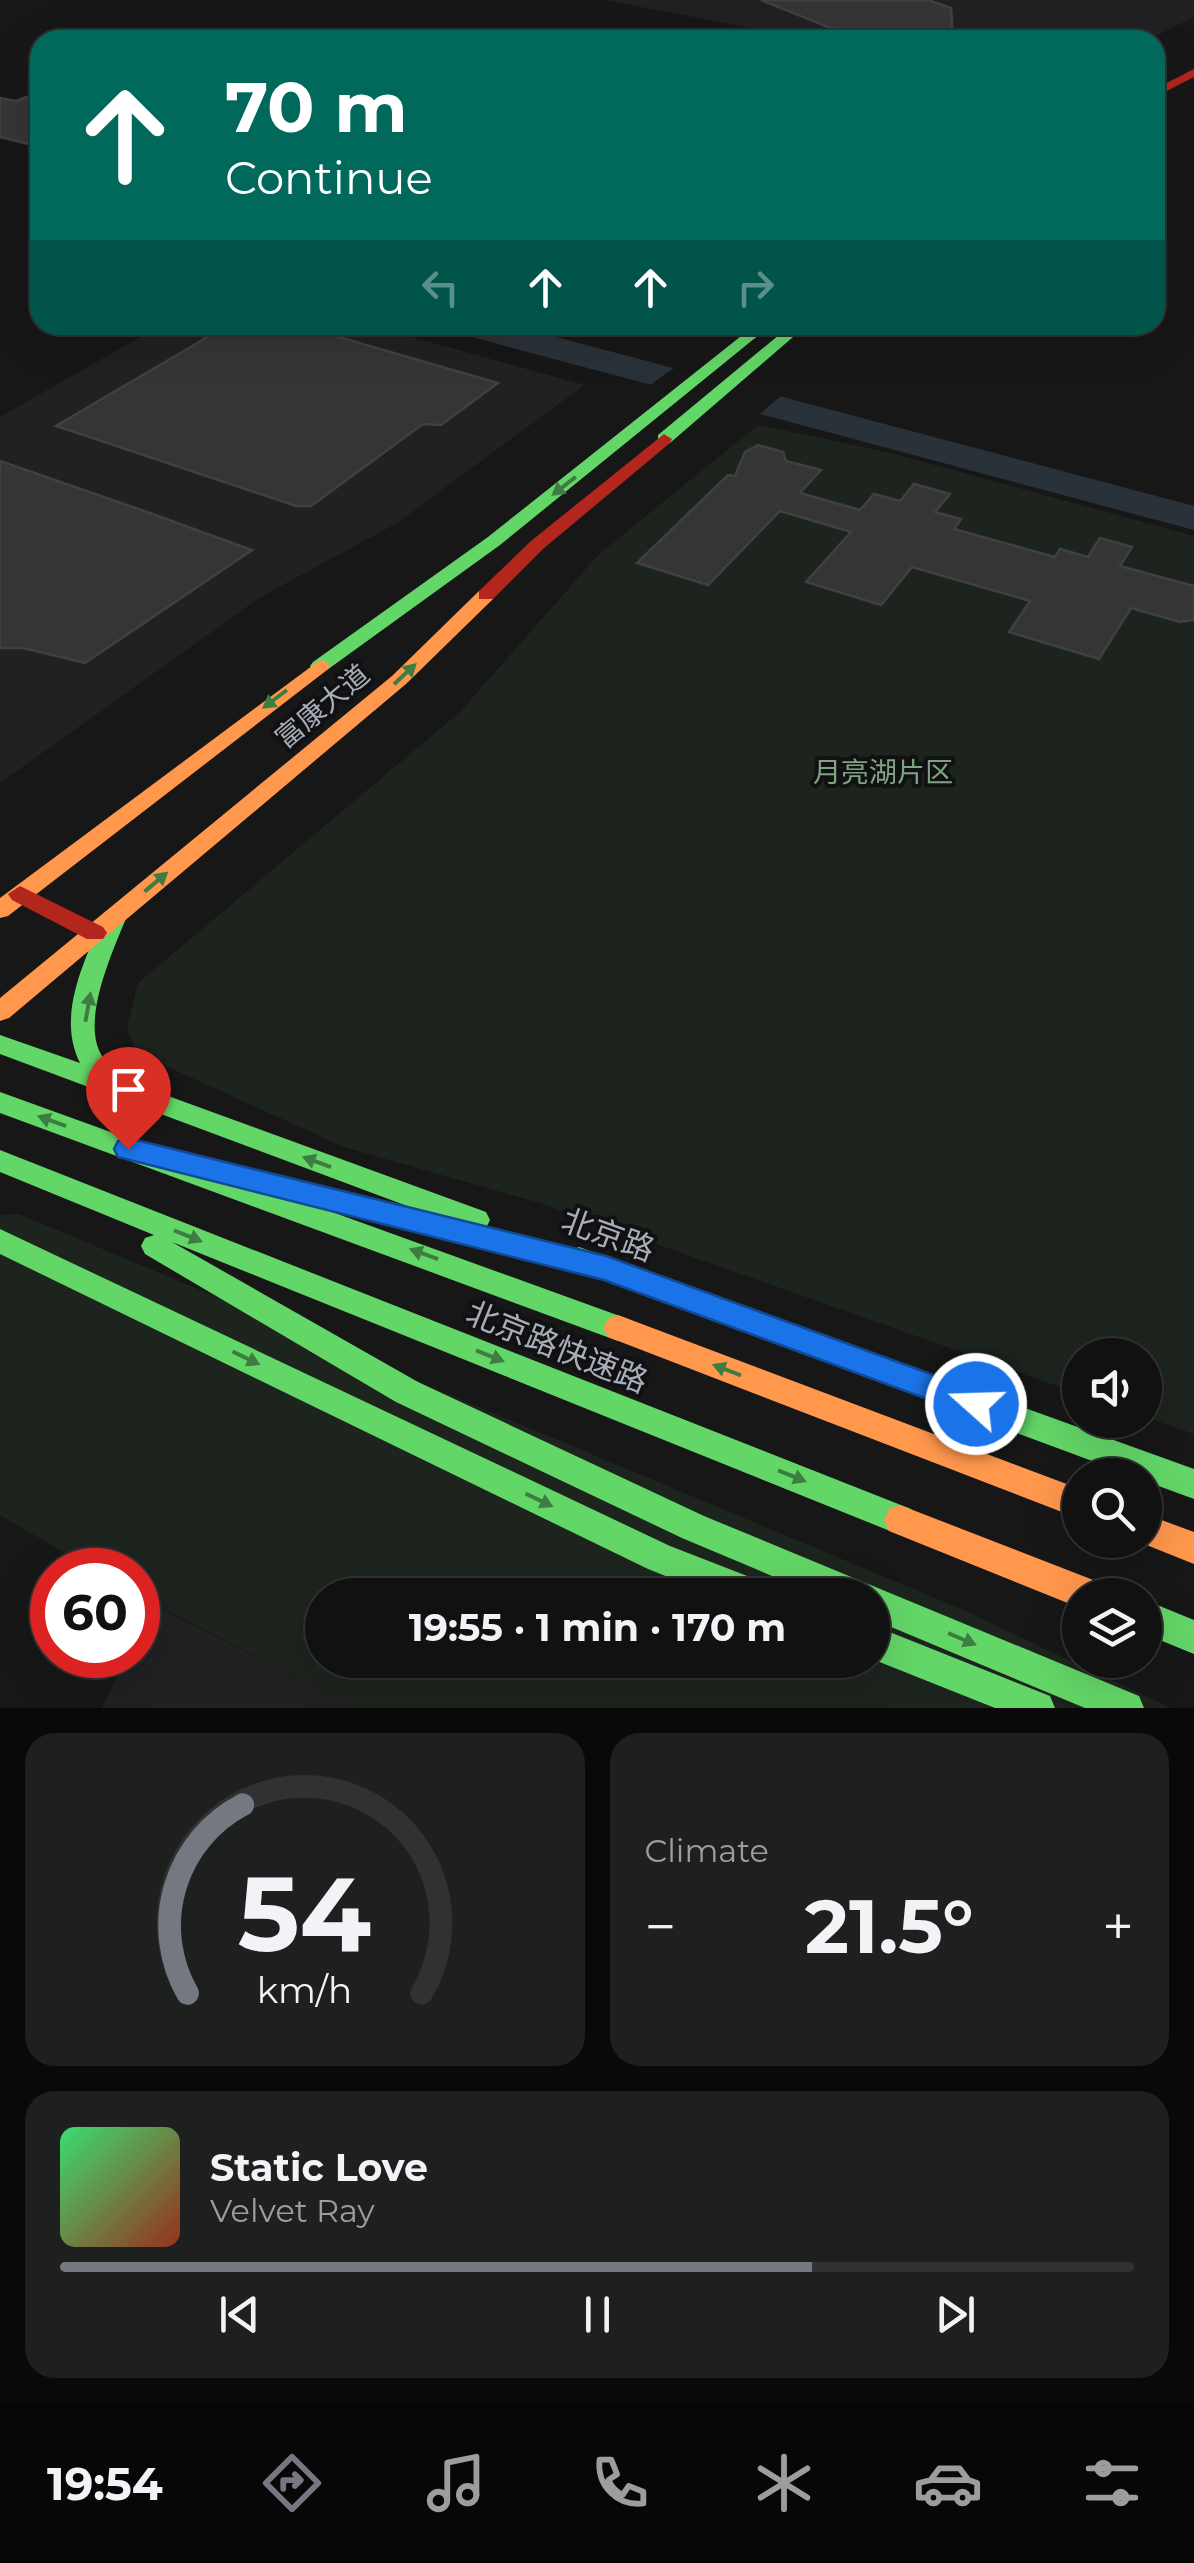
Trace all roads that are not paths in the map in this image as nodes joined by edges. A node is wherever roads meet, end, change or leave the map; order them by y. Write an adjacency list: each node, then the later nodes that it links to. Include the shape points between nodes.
1 (1194, 54): 2 (main road)
2 (1165, 70)
3 (1194, 72): 4 (main road)
4 (1165, 88)
5 (752, 335): 7 (main road, 富康大道, one-way to 7, via 494,541 350,642)
6 (788, 335): 9 (main road, 富康大道, one-way to 6, via 399,680 536,544)
7 (20, 894): 8 (main road, 富康大道); 10 (main road)
8 (0, 910)
9 (115, 916): 10 (main road, 富康大道); 13 (main road, one-way to 9, via 90,1060 84,1034 93,980)
10 (95, 933): 11 (main road, 富康大道)
11 (0, 1012)
12 (0, 1044): 13 (main road, 北京路)
13 (119, 1088): 19 (main road, 北京路, one-way to 13)
14 (0, 1102): 15 (main road, 北京路快速路, one-way to 14)
15 (128, 1149): 19 (main road); 21 (main road, 北京路快速路, one-way to 15)
16 (0, 1161): 17 (main road, 北京路快速路)
17 (27, 1172): 25 (main road, via 407,1392); 26 (main road, 北京路快速路, one-way to 26)
18 (0, 1244): 24 (main road, one-way to 24)
19 (606, 1268): 20 (main road, 北京路)
20 (1194, 1484)
21 (1062, 1497)
22 (1162, 1536): 23 (main road)
23 (1194, 1548)
24 (710, 1578)
25 (815, 1578)
26 (1062, 1584)
27 (890, 1609): 32 (main road, one-way to 32)
28 (1162, 1624): 29 (main road)
29 (1194, 1637)
30 (890, 1649): 31 (main road)
31 (1038, 1708)
32 (1127, 1708)

